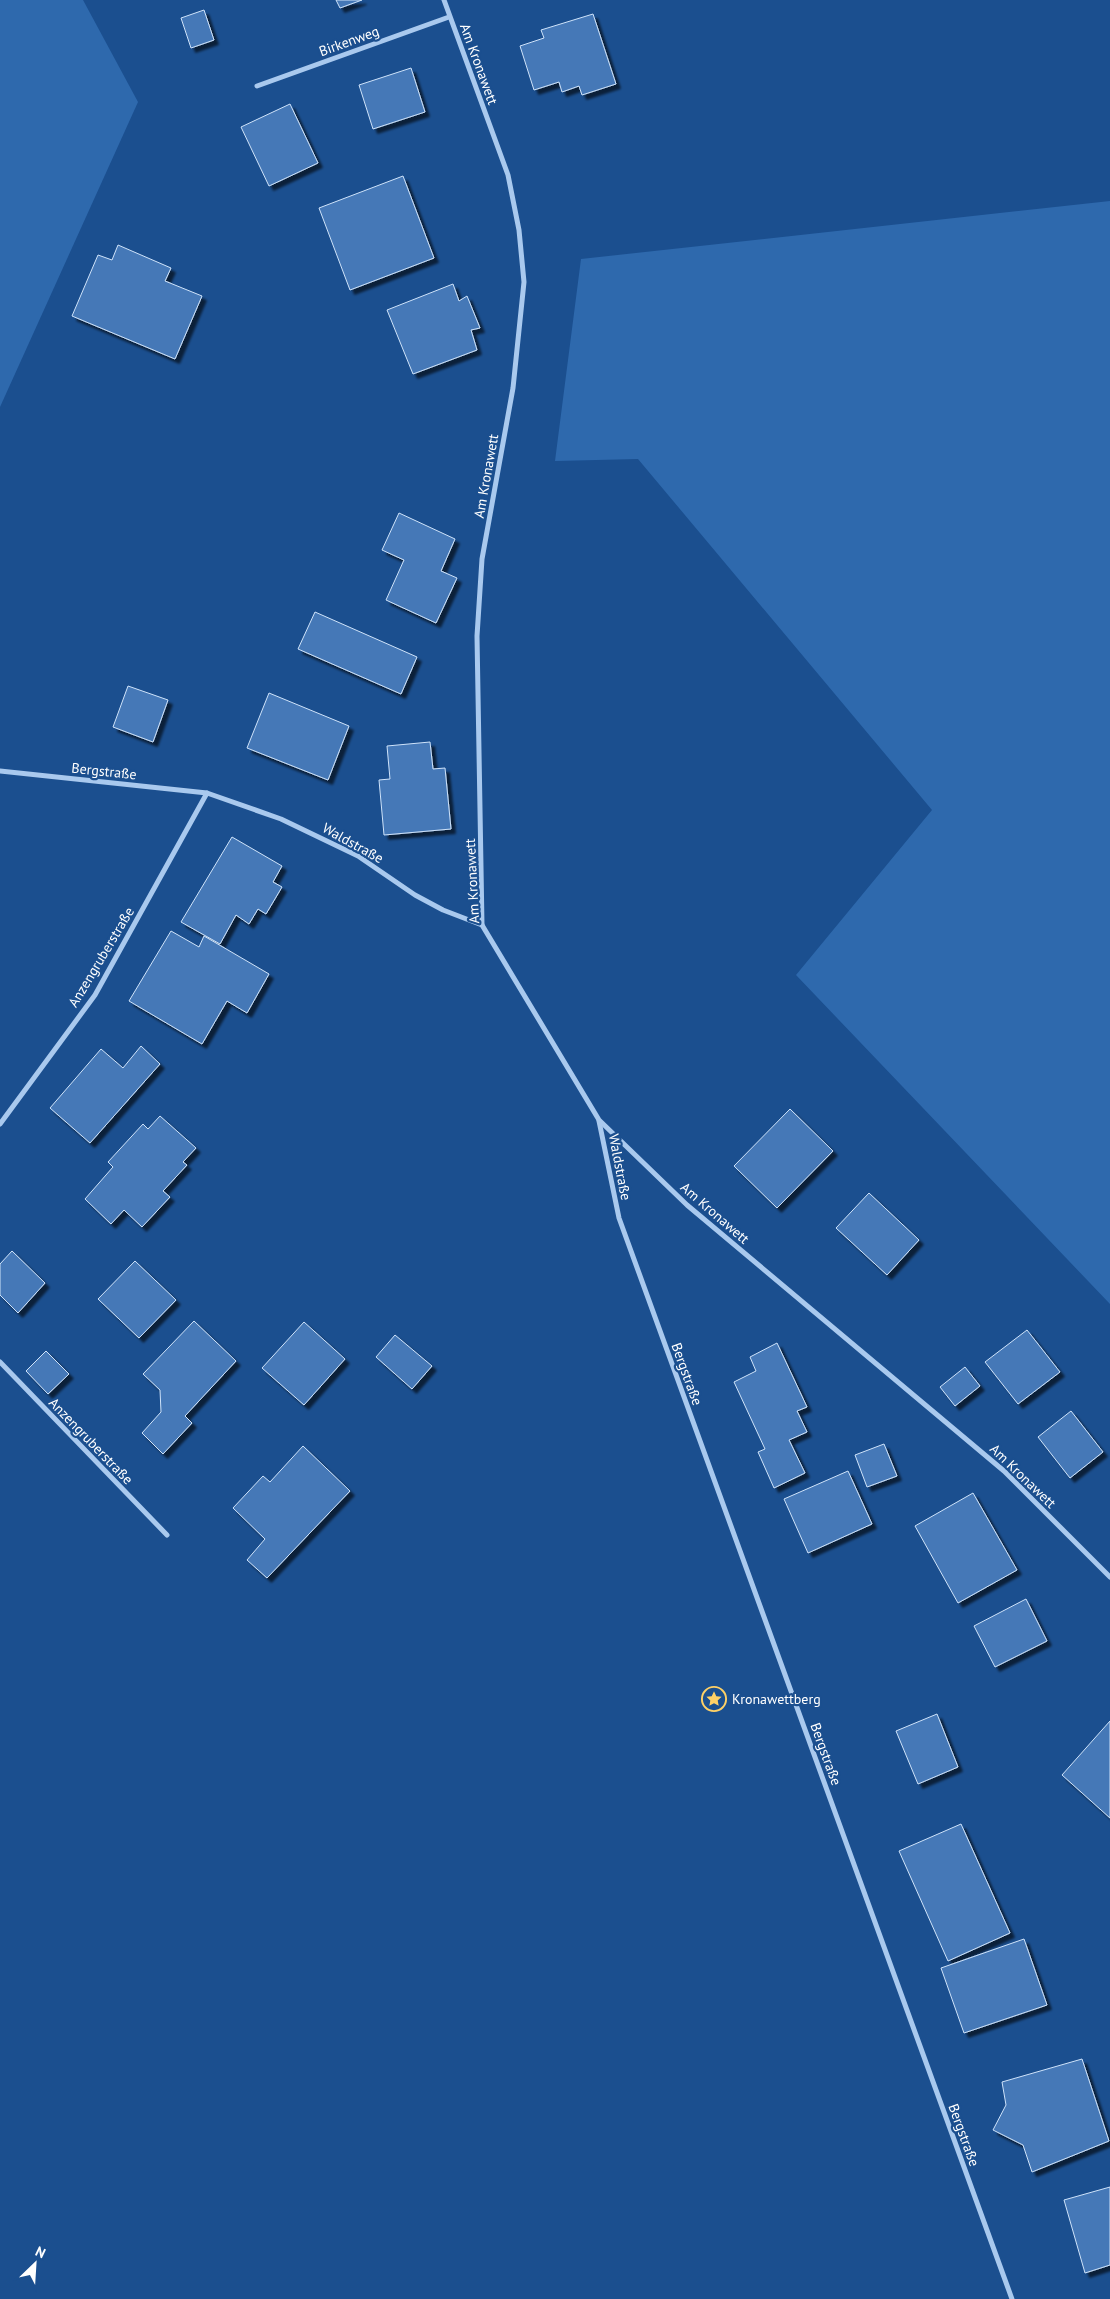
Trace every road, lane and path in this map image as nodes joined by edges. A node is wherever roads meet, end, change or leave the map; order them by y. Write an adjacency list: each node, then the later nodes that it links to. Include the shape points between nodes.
1 (444, 0): 2 (street, Am Kronawett)
2 (449, 17): 3 (street, Birkenweg); 6 (street, Am Kronawett, via 508,175 524,282 513,388 482,559 476,636)
3 (257, 86)
4 (0, 771): 5 (street, Bergstraße)
5 (207, 793): 6 (street, Waldstraße, via 282,819 358,856 443,910); 8 (street, Anzengruberstraße, via 95,994)
6 (482, 924): 7 (street, Am Kronawett)
7 (599, 1120): 9 (street, Waldstraße); 12 (street, Am Kronawett, via 687,1205 1004,1471)
8 (0, 1124)
9 (619, 1218): 13 (street, Bergstraße)
10 (0, 1362): 11 (street, Anzengruberstraße)
11 (167, 1535)
12 (1110, 1578)
13 (1012, 2299)

